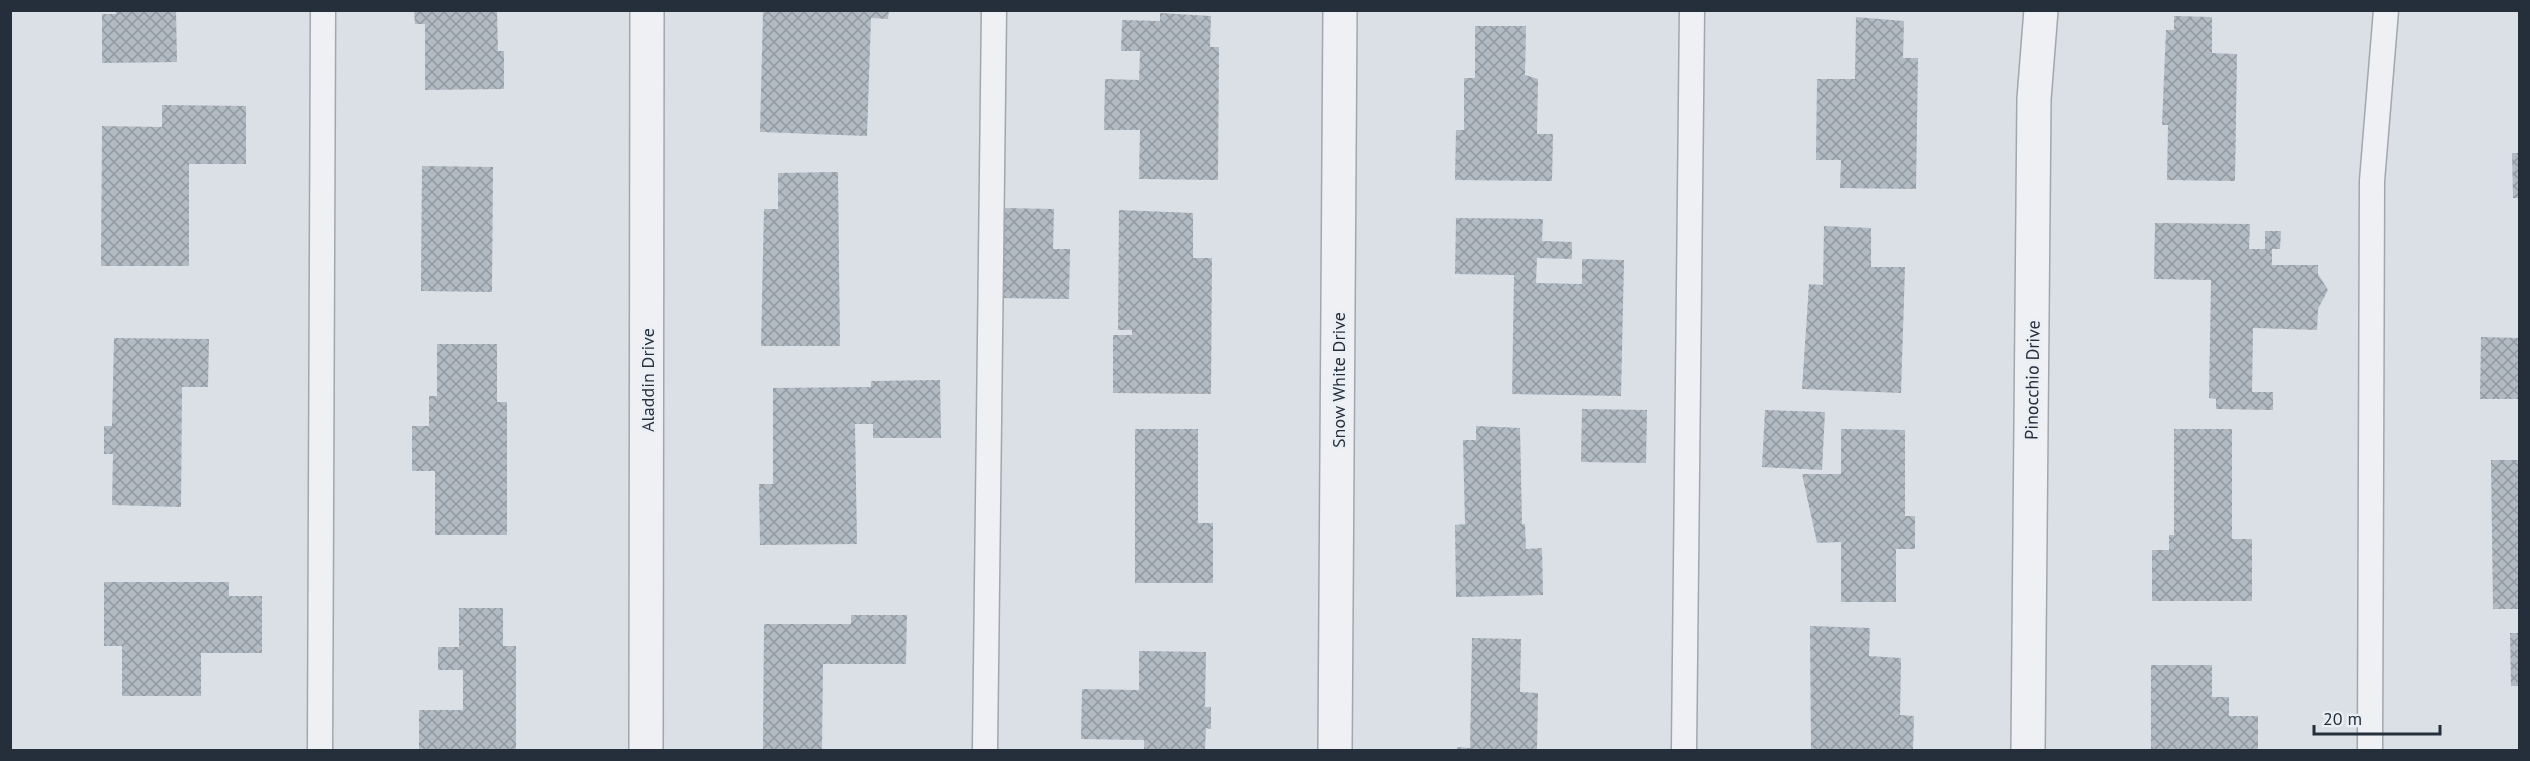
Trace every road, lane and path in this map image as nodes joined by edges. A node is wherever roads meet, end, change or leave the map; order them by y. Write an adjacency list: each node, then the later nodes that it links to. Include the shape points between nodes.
1 (323, 10): 8 (lane)
2 (647, 10): 9 (street, Aladdin Drive)
3 (994, 10): 10 (lane)
4 (1340, 10): 11 (street, Snow White Drive)
5 (1692, 10): 12 (lane)
6 (2041, 10): 13 (street, Pinocchio Drive, via 2034,99)
7 (2386, 10): 14 (lane, via 2372,181)
8 (320, 750)
9 (646, 750)
10 (985, 750)
11 (1335, 750)
12 (1684, 750)
13 (2028, 750)
14 (2370, 750)

